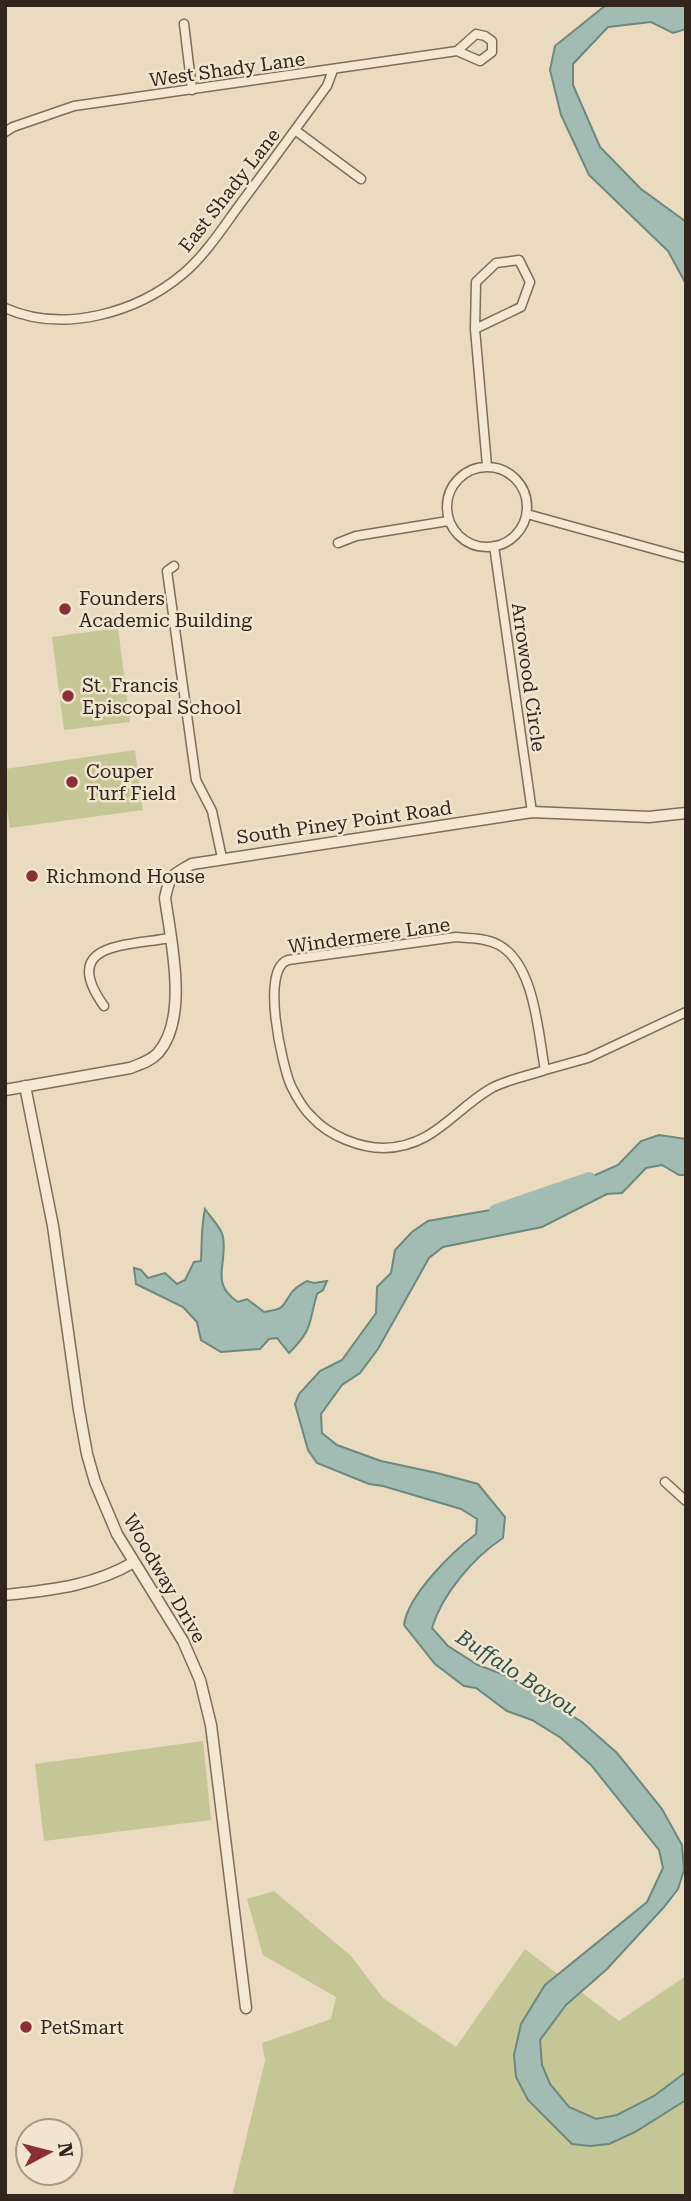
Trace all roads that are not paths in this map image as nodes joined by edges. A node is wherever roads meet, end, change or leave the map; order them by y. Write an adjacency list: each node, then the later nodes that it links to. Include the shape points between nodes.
1 (184, 24): 4 (street)
2 (457, 51): 3 (street, West Shady Lane)
3 (333, 70): 4 (street, West Shady Lane); 5 (street, East Shady Lane)
4 (192, 90): 6 (street, West Shady Lane, via 74,106)
5 (295, 130): 7 (street); 8 (street, East Shady Lane, via 186,272 160,291 115,313 65,320 21,315)
6 (5, 132)
7 (360, 179)
8 (5, 308)
9 (475, 329): 9 (street, via 521,307 530,282 519,260 496,263 477,282); 10 (street)
10 (487, 466): 11 (street, via 502,469 517,480); 12 (street, via 461,476 450,491)
11 (527, 514): 14 (street, via 518,532); 15 (street)
12 (449, 521): 13 (street); 14 (street, via 464,540)
13 (338, 543)
14 (494, 547): 17 (street, Arrowood Circle)
15 (686, 558)
16 (174, 566): 19 (street, via 167,571 196,780 212,811)
17 (532, 812): 18 (street, South Piney Point Road, via 649,817); 19 (street, South Piney Point Road)
18 (686, 813)
19 (222, 858): 20 (street, South Piney Point Road, via 192,864 169,880 165,898)
20 (170, 938): 21 (street, via 104,950 91,960 87,974); 24 (street, South Piney Point Road, via 176,1010 157,1055 130,1068)
21 (104, 1006)
22 (686, 1012): 23 (street, Windermere Lane, via 588,1058)
23 (545, 1070): 23 (street, Windermere Lane, via 491,1088 434,1134 410,1143 384,1148 351,1142 312,1118 291,1087 274,1004 277,970 288,960 456,937 499,945 520,966 527,981)
24 (25, 1086): 25 (street); 28 (street, Woodway Drive, via 53,1226 87,1454 105,1507)
25 (5, 1090)
26 (665, 1482): 27 (street)
27 (686, 1501)
28 (134, 1562): 29 (street, via 81,1584); 30 (street, Woodway Drive, via 183,1641 206,1702)
29 (5, 1595)
30 (246, 2008)

